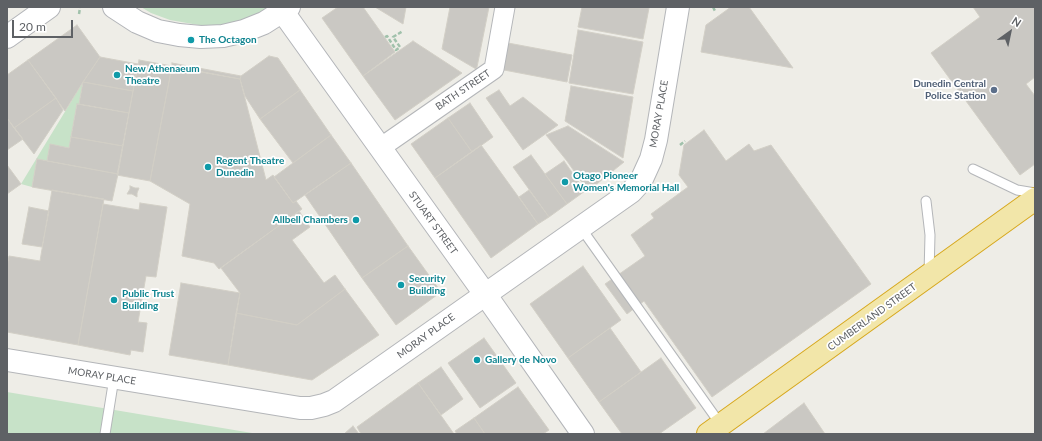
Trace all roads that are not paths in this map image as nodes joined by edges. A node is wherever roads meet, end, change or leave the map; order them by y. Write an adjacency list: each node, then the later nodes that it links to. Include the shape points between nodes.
1 (49, 7): 6 (street)
2 (114, 7): 5 (street, via 153,29 195,37 244,31 264,23)
3 (504, 7): 7 (street, BATH STREET, via 494,69)
4 (678, 7): 12 (street, MORAY PLACE, via 651,159 641,181 631,192)
5 (286, 9): 7 (street, STUART STREET)
6 (7, 37)
7 (380, 148): 14 (street, STUART STREET)
8 (973, 169): 9 (lane, via 1017,190)
9 (1035, 192)
10 (1035, 200): 13 (highway, CUMBERLAND STREET)
11 (926, 201): 13 (lane, via 930,235)
12 (581, 228): 14 (street, MORAY PLACE); 17 (lane)
13 (929, 275): 17 (highway, CUMBERLAND STREET)
14 (485, 294): 16 (street, MORAY PLACE, via 345,394 317,407 300,408); 19 (street, STUART STREET)
15 (7, 360): 16 (street, MORAY PLACE)
16 (114, 378): 18 (lane)
17 (715, 429)
18 (105, 434)
19 (582, 434)

